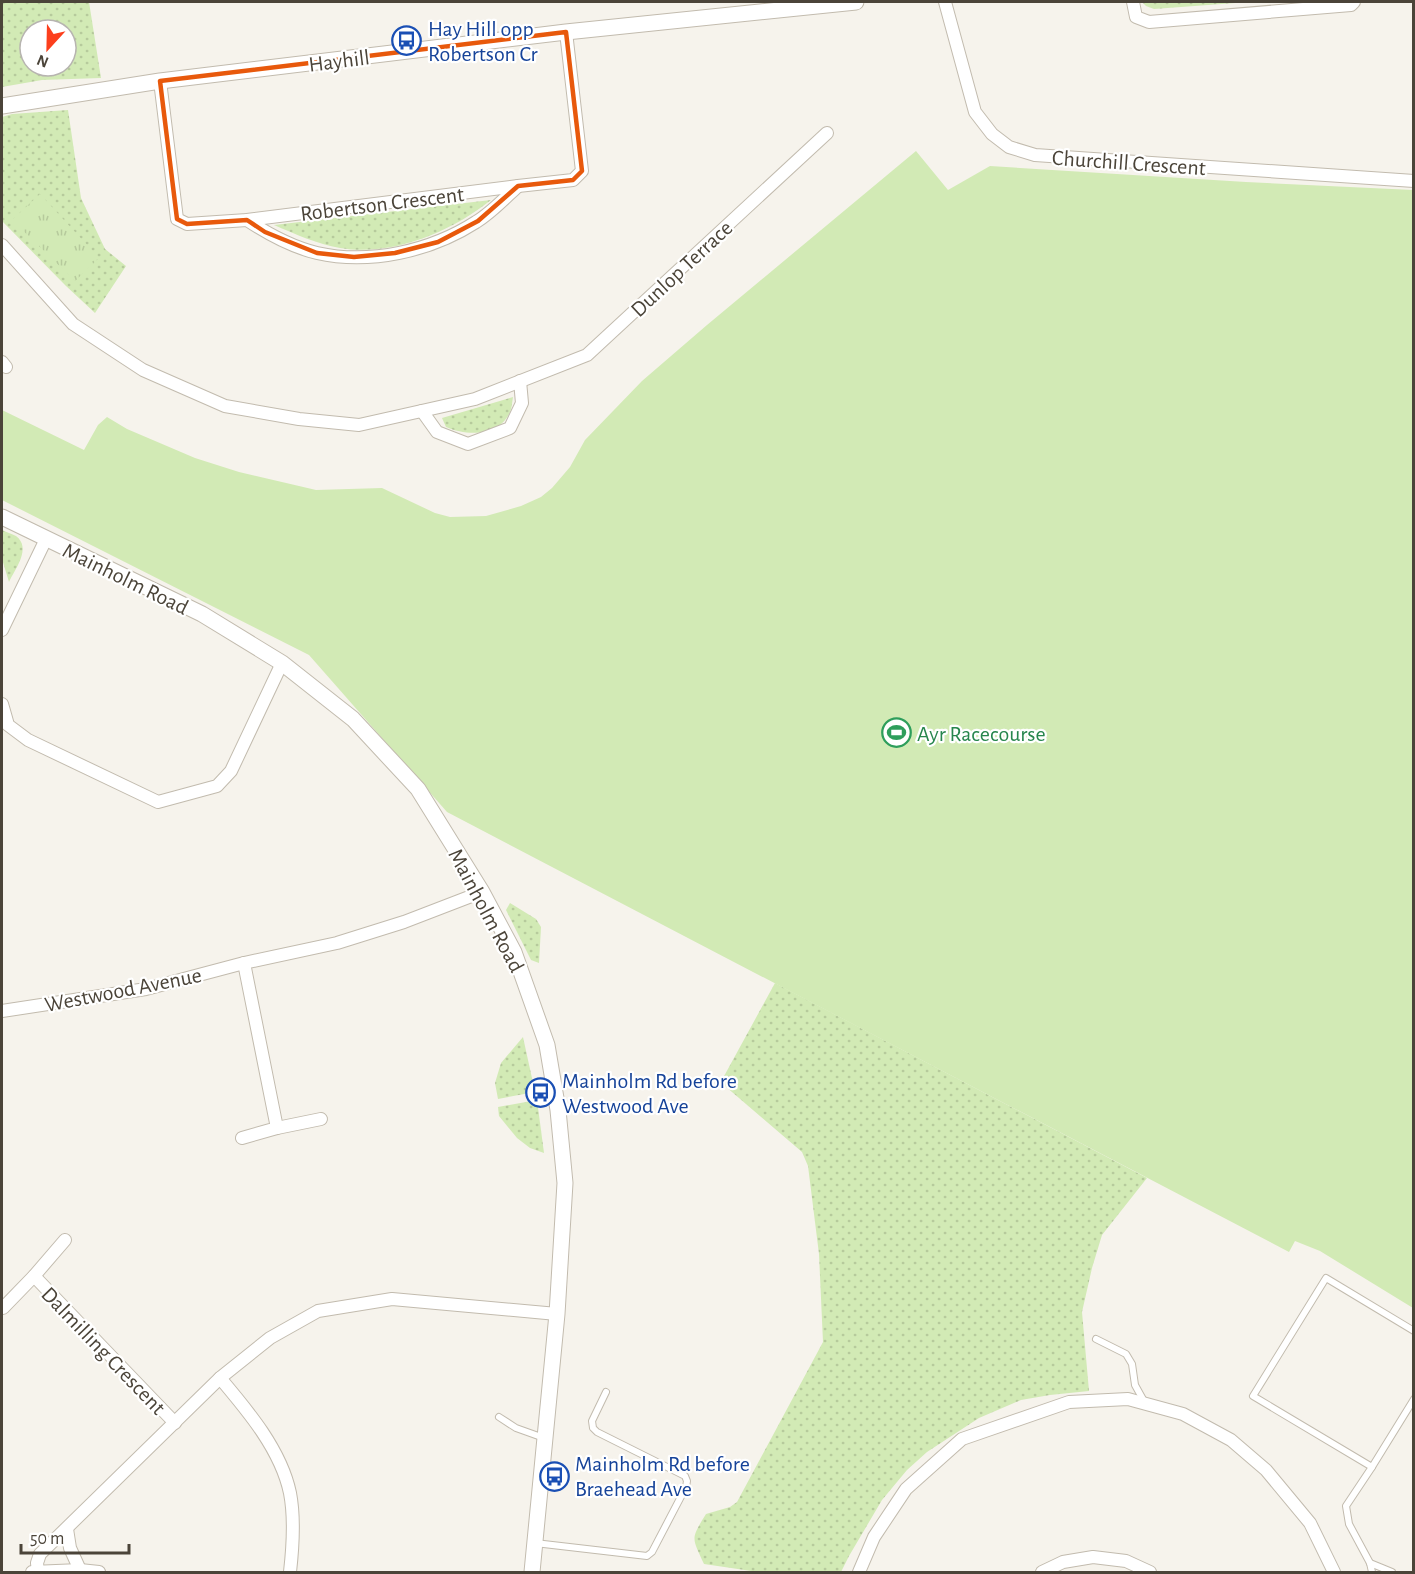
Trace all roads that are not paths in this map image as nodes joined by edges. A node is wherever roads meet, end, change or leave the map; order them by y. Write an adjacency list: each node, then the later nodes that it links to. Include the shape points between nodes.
1 (856, 2): 5 (street, Hayhill)
2 (945, 2): 9 (street, Churchill Crescent, via 975,112 992,134 1009,147 1035,155)
3 (1133, 2): 4 (street, via 1136,17 1149,21)
4 (1354, 2)
5 (566, 32): 6 (street, Hayhill); 10 (street, Robertson Crescent, via 582,171 573,180)
6 (160, 81): 7 (street, Hayhill); 11 (street, Robertson Crescent, via 177,219 187,224)
7 (2, 106)
8 (827, 133): 13 (street, Dunlop Terrace, via 587,355)
9 (1413, 182)
10 (518, 186): 11 (street, Robertson Crescent); 11 (street, Robertson Crescent, via 478,221 438,242 395,253 354,257 317,253 265,232)
11 (247, 220)
12 (2, 245): 14 (street, Dunlop Terrace, via 73,324 143,370 225,406 359,425)
13 (520, 381): 14 (street, Dunlop Terrace, via 475,399); 14 (street, via 522,403 510,428 468,444 437,432)
14 (422, 411)
15 (2, 517): 16 (street, Mainholm Road)
16 (46, 539): 17 (street); 18 (street, Mainholm Road, via 202,614)
17 (2, 630)
18 (282, 663): 19 (street, via 231,771 217,786 158,802 28,740 8,725); 20 (street, Mainholm Road, via 353,719 418,789)
19 (2, 704)
20 (482, 892): 21 (street, Westwood Avenue, via 337,943); 29 (street, Mainholm Road, via 514,952 547,1045 565,1183)
21 (244, 963): 22 (street, Westwood Avenue, via 146,989); 24 (street)
22 (2, 1011)
23 (321, 1119): 24 (street)
24 (277, 1128): 25 (street)
25 (242, 1138)
26 (65, 1240): 27 (street, Dalmilling Crescent)
27 (34, 1276): 28 (street, Dalmilling Crescent); 37 (street, Dalmilling Crescent)
28 (3, 1308)
29 (557, 1314): 32 (street, Dalmilling Crescent, via 392,1299 318,1311 270,1338); 38 (street, Mainholm Road)
30 (1413, 1330): 39 (lane, via 1326,1278 1253,1396)
31 (1096, 1339): 35 (lane, via 1126,1354)
32 (220, 1378): 37 (street, Dalmilling Crescent); 46 (street, via 277,1456 290,1493 294,1536)
33 (606, 1392): 41 (lane, via 592,1421 593,1428 685,1476 686,1487 647,1556)
34 (1413, 1399): 39 (lane)
35 (1145, 1403): 48 (street, via 1128,1398 1069,1402 962,1439 906,1489 874,1537); 51 (street, via 1183,1414 1231,1440 1266,1470 1310,1523)
36 (499, 1417): 38 (lane)
37 (175, 1423): 40 (street, Dalmilling Crescent)
38 (545, 1438): 41 (street, Mainholm Road)
39 (1372, 1467): 42 (lane, via 1347,1506 1349,1524)
40 (67, 1529): 43 (street); 44 (street, Dalmilling Crescent, via 40,1554)
41 (535, 1543): 47 (street, Mainholm Road)
42 (1370, 1563): 52 (lane); 53 (lane)
43 (80, 1570): 44 (street); 45 (street)
44 (35, 1572)
45 (99, 1572)
46 (290, 1572)
47 (532, 1572)
48 (859, 1572)
49 (1042, 1572): 50 (street, via 1063,1562 1093,1557 1126,1561)
50 (1150, 1572)
51 (1334, 1572)
52 (1372, 1572)
53 (1392, 1572)

